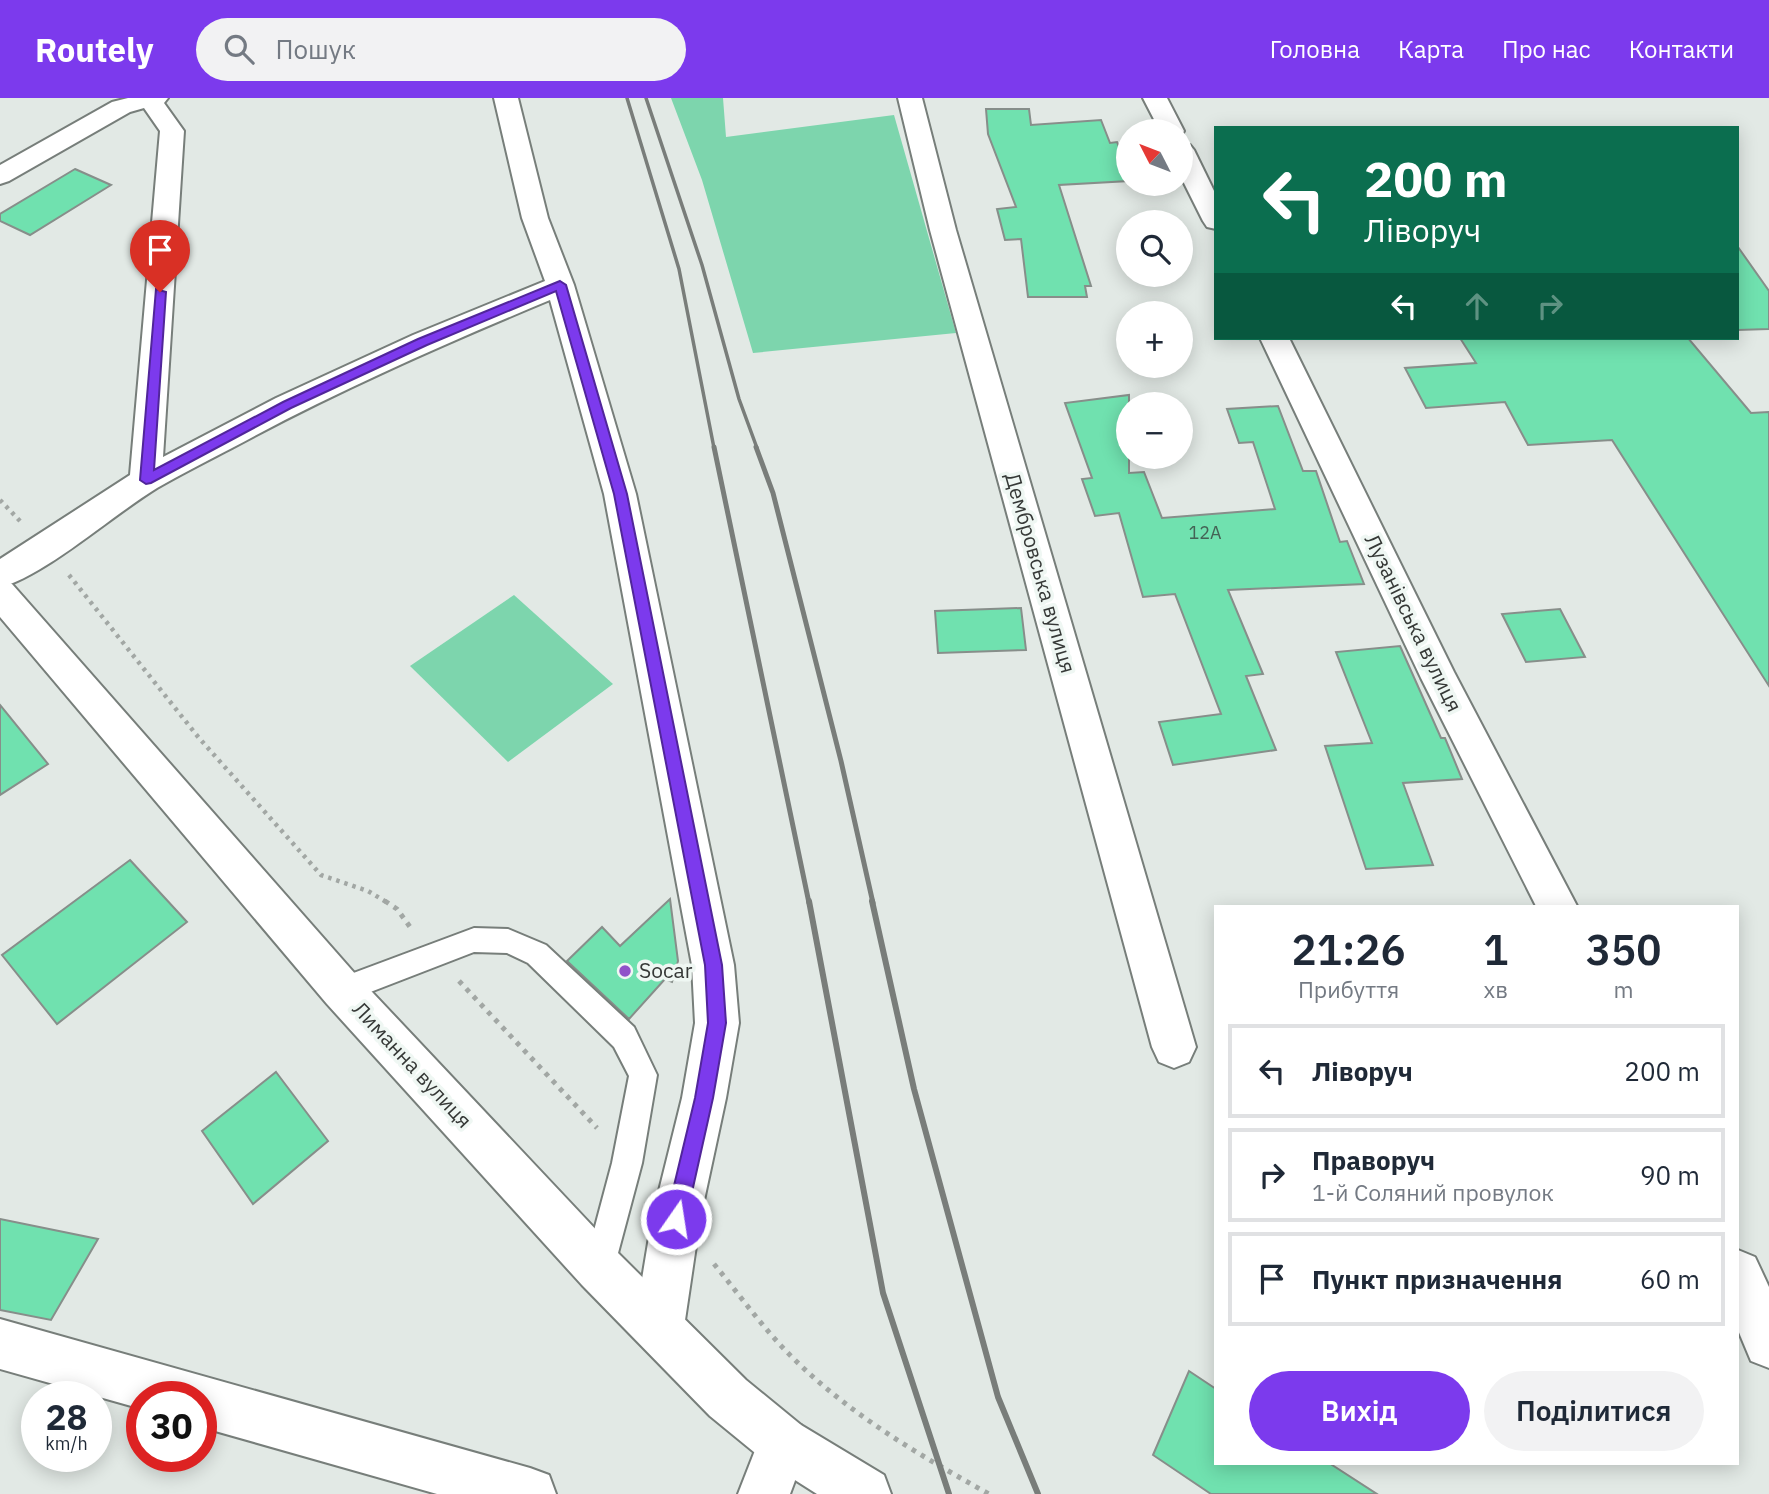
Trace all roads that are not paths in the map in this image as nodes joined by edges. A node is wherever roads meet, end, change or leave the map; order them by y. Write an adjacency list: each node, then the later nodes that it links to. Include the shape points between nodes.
1 (506, 98): 10 (street, via 535,218)
2 (910, 98): 17 (street, Дембровська вулиця, via 943,230)
3 (1156, 98): 6 (street)
4 (153, 99): 5 (street); 12 (street, via 172,131)
5 (110, 103): 7 (street)
6 (1166, 119)
7 (0, 176)
8 (1194, 176): 9 (street)
9 (1214, 217)
10 (560, 285): 12 (street, via 287,405); 20 (street, via 620,494 713,965 717,1023 676,1219)
11 (1275, 340): 15 (street, Лузанівська вулиця, via 1439,678)
12 (146, 480): 13 (street)
13 (0, 575)
14 (0, 593): 16 (street, Лиманна вулиця)
15 (1556, 905)
16 (342, 990): 18 (street, Лиманна вулиця); 18 (lane, via 474,940 508,941 537,954 624,1037 643,1075 627,1163)
17 (1174, 1047)
18 (599, 1268): 20 (street, Лиманна вулиця)
19 (1739, 1276): 21 (street)
20 (659, 1327): 25 (street, Лиманна вулиця, via 728,1398)
21 (1769, 1343)
22 (0, 1344): 23 (street)
23 (132, 1381)
24 (217, 1406): 26 (street)
25 (783, 1443): 27 (street); 28 (street, Лиманна вулиця)
26 (530, 1494)
27 (764, 1494)
28 (865, 1494)

